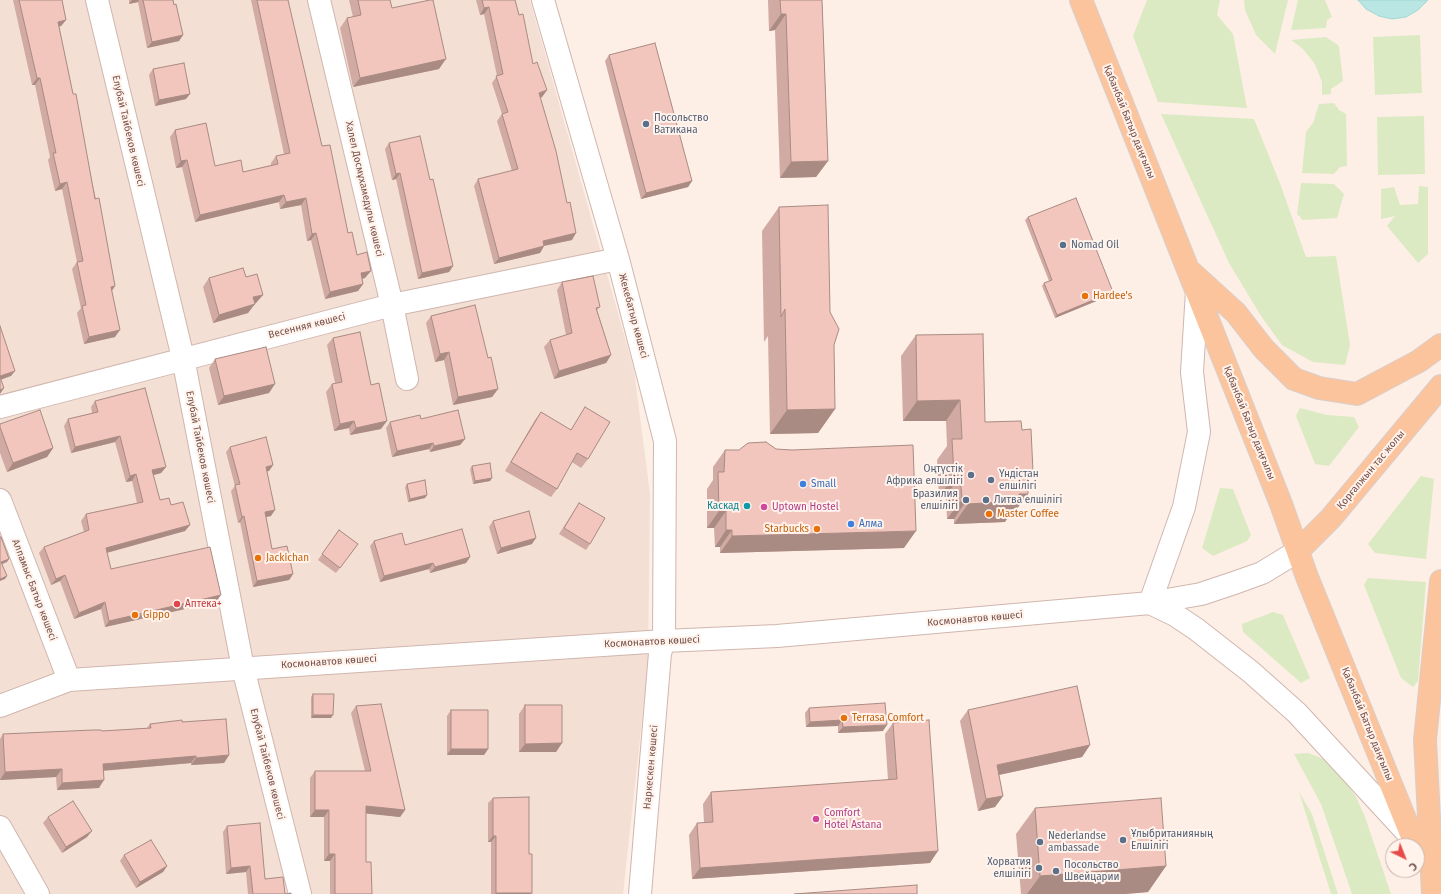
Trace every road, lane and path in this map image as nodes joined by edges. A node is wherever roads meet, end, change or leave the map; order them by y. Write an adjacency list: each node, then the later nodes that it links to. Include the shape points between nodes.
1 (97, 0): 10 (street, Елубай Тайбеков көшесі)
2 (319, 0): 8 (street, Халел Досмұхамедұлы көшесі)
3 (543, 0): 5 (street, Жекебатыр көшесі)
4 (1081, 0): 6 (main road, Қабанбай Батыр даңғылы)
5 (618, 259): 8 (street, Весенняя көшесі); 18 (street, Жекебатыр көшесі, via 665,441)
6 (1188, 269): 7 (main road, Қабанбай Батыр даңғылы); 9 (main road, via 1236,313 1264,349 1294,379 1319,388 1357,394 1419,361)
7 (1197, 291): 15 (main road, Қабанбай Батыр даңғылы); 17 (street, via 1192,372 1200,432 1184,506)
8 (392, 305): 10 (street, Весенняя көшесі); 11 (street, Халел Досмұхамедұлы көшесі)
9 (1441, 345)
10 (183, 358): 13 (street, Весенняя көшесі); 19 (street, Елубай Тайбеков көшесі)
11 (407, 379)
12 (1441, 386): 15 (main road, Қорғалжын тас жолы, via 1331,518)
13 (0, 407)
14 (0, 500): 20 (street, Алпамыс Батыр көшесі)
15 (1298, 551): 17 (street, Космонавтов көшесі, via 1262,573 1201,594); 24 (main road, Қабанбай Батыр даңғылы)
16 (1441, 581): 30 (main road, via 1425,740)
17 (1150, 604): 18 (street, Космонавтов көшесі, via 777,636); 23 (street, via 1175,615 1196,629 1251,672 1297,713)
18 (664, 641): 19 (street, Космонавтов көшесі); 28 (street, Наркескен көшесі, via 660,653)
19 (243, 668): 20 (street, Космонавтов көшесі); 27 (street, Елубай Тайбеков көшесі)
20 (69, 680): 21 (street, Космонавтов көшесі)
21 (0, 706)
22 (0, 827): 26 (street)
23 (1409, 838)
24 (1413, 838)
25 (1423, 878): 29 (main road, Қабанбай Батыр даңғылы)
26 (38, 894)
27 (300, 894)
28 (640, 894)
29 (1427, 894)
30 (1434, 894)

